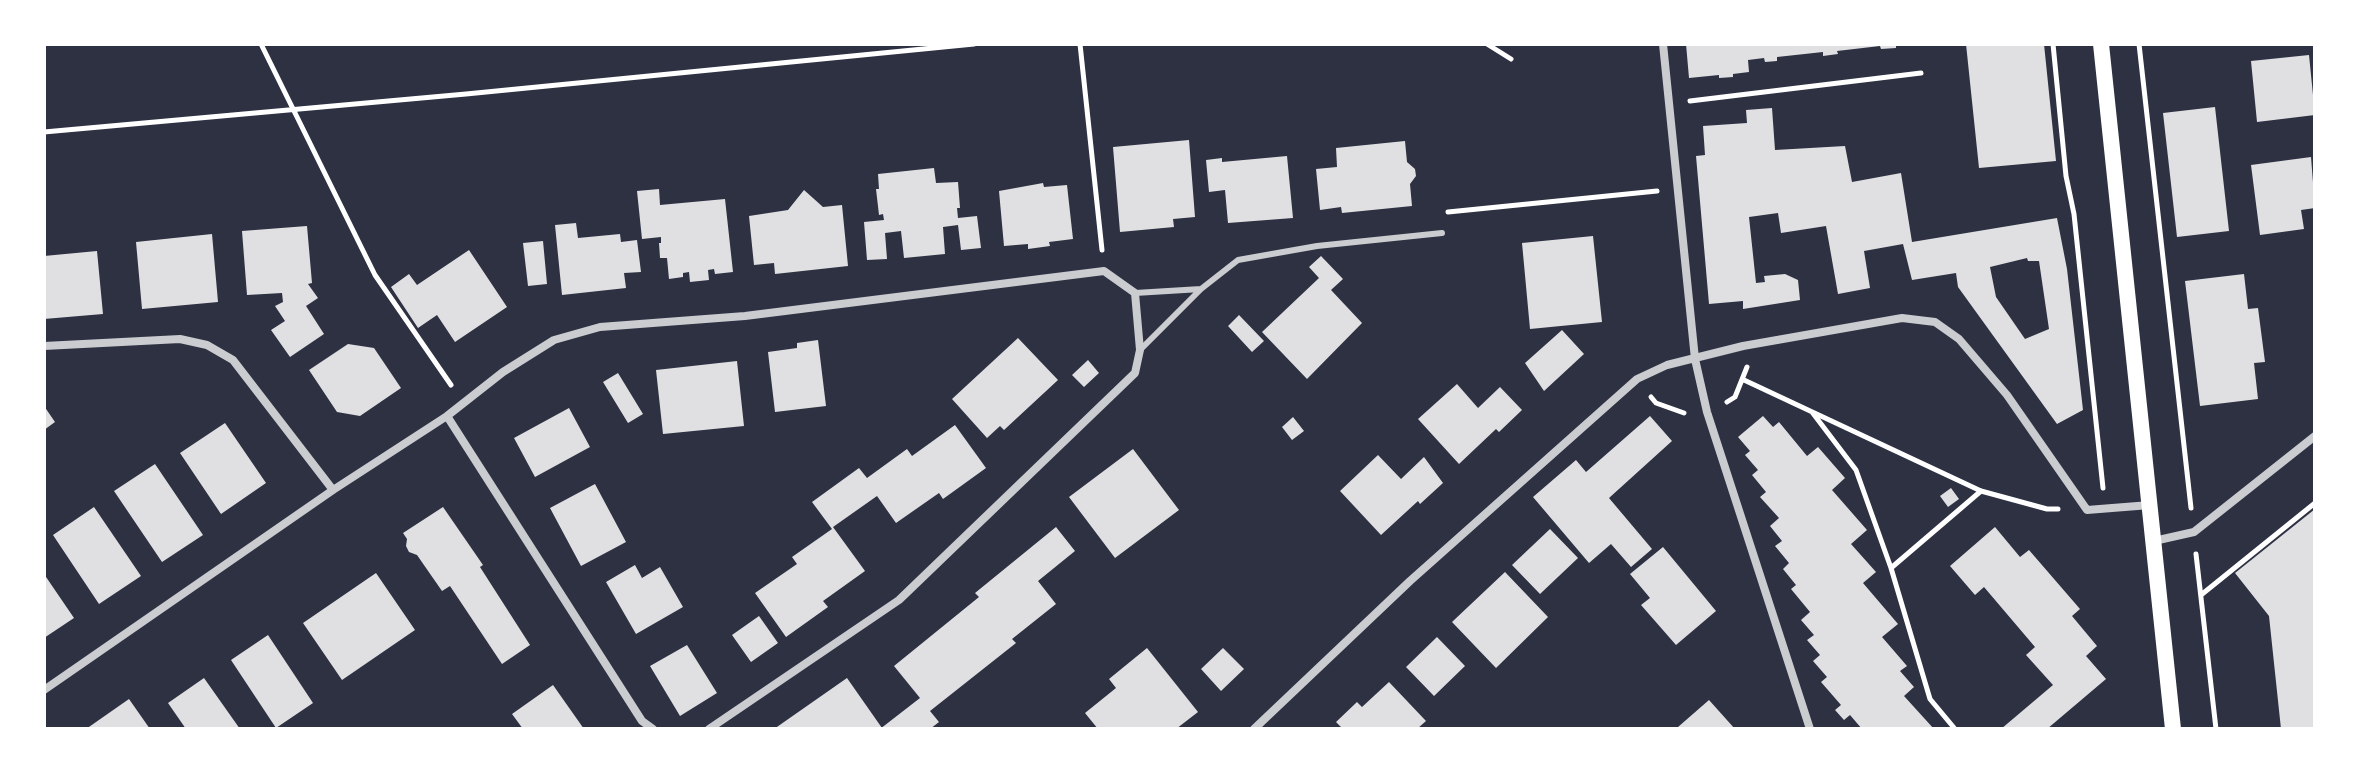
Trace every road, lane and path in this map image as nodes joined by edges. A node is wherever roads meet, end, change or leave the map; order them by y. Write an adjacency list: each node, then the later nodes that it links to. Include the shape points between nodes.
1 (261, 44): 12 (path)
2 (974, 44): 12 (path)
3 (1080, 44): 16 (path)
4 (1487, 44): 9 (path)
5 (1663, 44): 11 (street)
6 (2053, 44): 31 (path)
7 (2101, 44): 30 (main road)
8 (2139, 44): 33 (path)
9 (1511, 59)
10 (1921, 73): 11 (path)
11 (1669, 103): 14 (street)
12 (294, 109): 13 (path); 23 (path, via 375,275)
13 (44, 132)
14 (1678, 189): 15 (path, via 1443,212); 21 (street)
15 (1442, 233): 17 (lane, via 1238,260)
16 (1104, 271): 18 (street); 23 (street, via 745,316 600,327 554,340)
17 (1201, 289): 18 (lane); 20 (lane)
18 (1135, 293): 20 (street)
19 (44, 346): 27 (street, via 180,339 207,345 233,360)
20 (1140, 350): 39 (street, via 1135,373 899,600)
21 (1695, 359): 32 (street, via 1902,318 1935,322 1959,339 2007,395); 40 (street, via 1637,379 1410,581); 41 (street, via 1707,412)
22 (1744, 380): 24 (path)
23 (467, 401): 25 (street)
24 (1811, 412): 28 (path); 35 (path, via 1856,470)
25 (447, 416): 27 (street); 38 (street, via 642,721)
26 (2315, 436): 33 (street)
27 (333, 490): 37 (street)
28 (1981, 491): 32 (path, via 2047,509); 35 (path)
29 (2315, 503): 36 (path)
30 (2151, 505): 31 (street); 34 (main road)
31 (2106, 509): 32 (street)
32 (2087, 510)
33 (2194, 532): 34 (street); 36 (path)
34 (2154, 541): 43 (main road)
35 (1891, 568): 42 (path, via 1930,699)
36 (2201, 595): 44 (path)
37 (44, 690)
38 (653, 729)
39 (709, 729)
40 (1254, 729)
41 (1810, 729)
42 (1955, 729)
43 (2173, 729)
44 (2216, 729)

